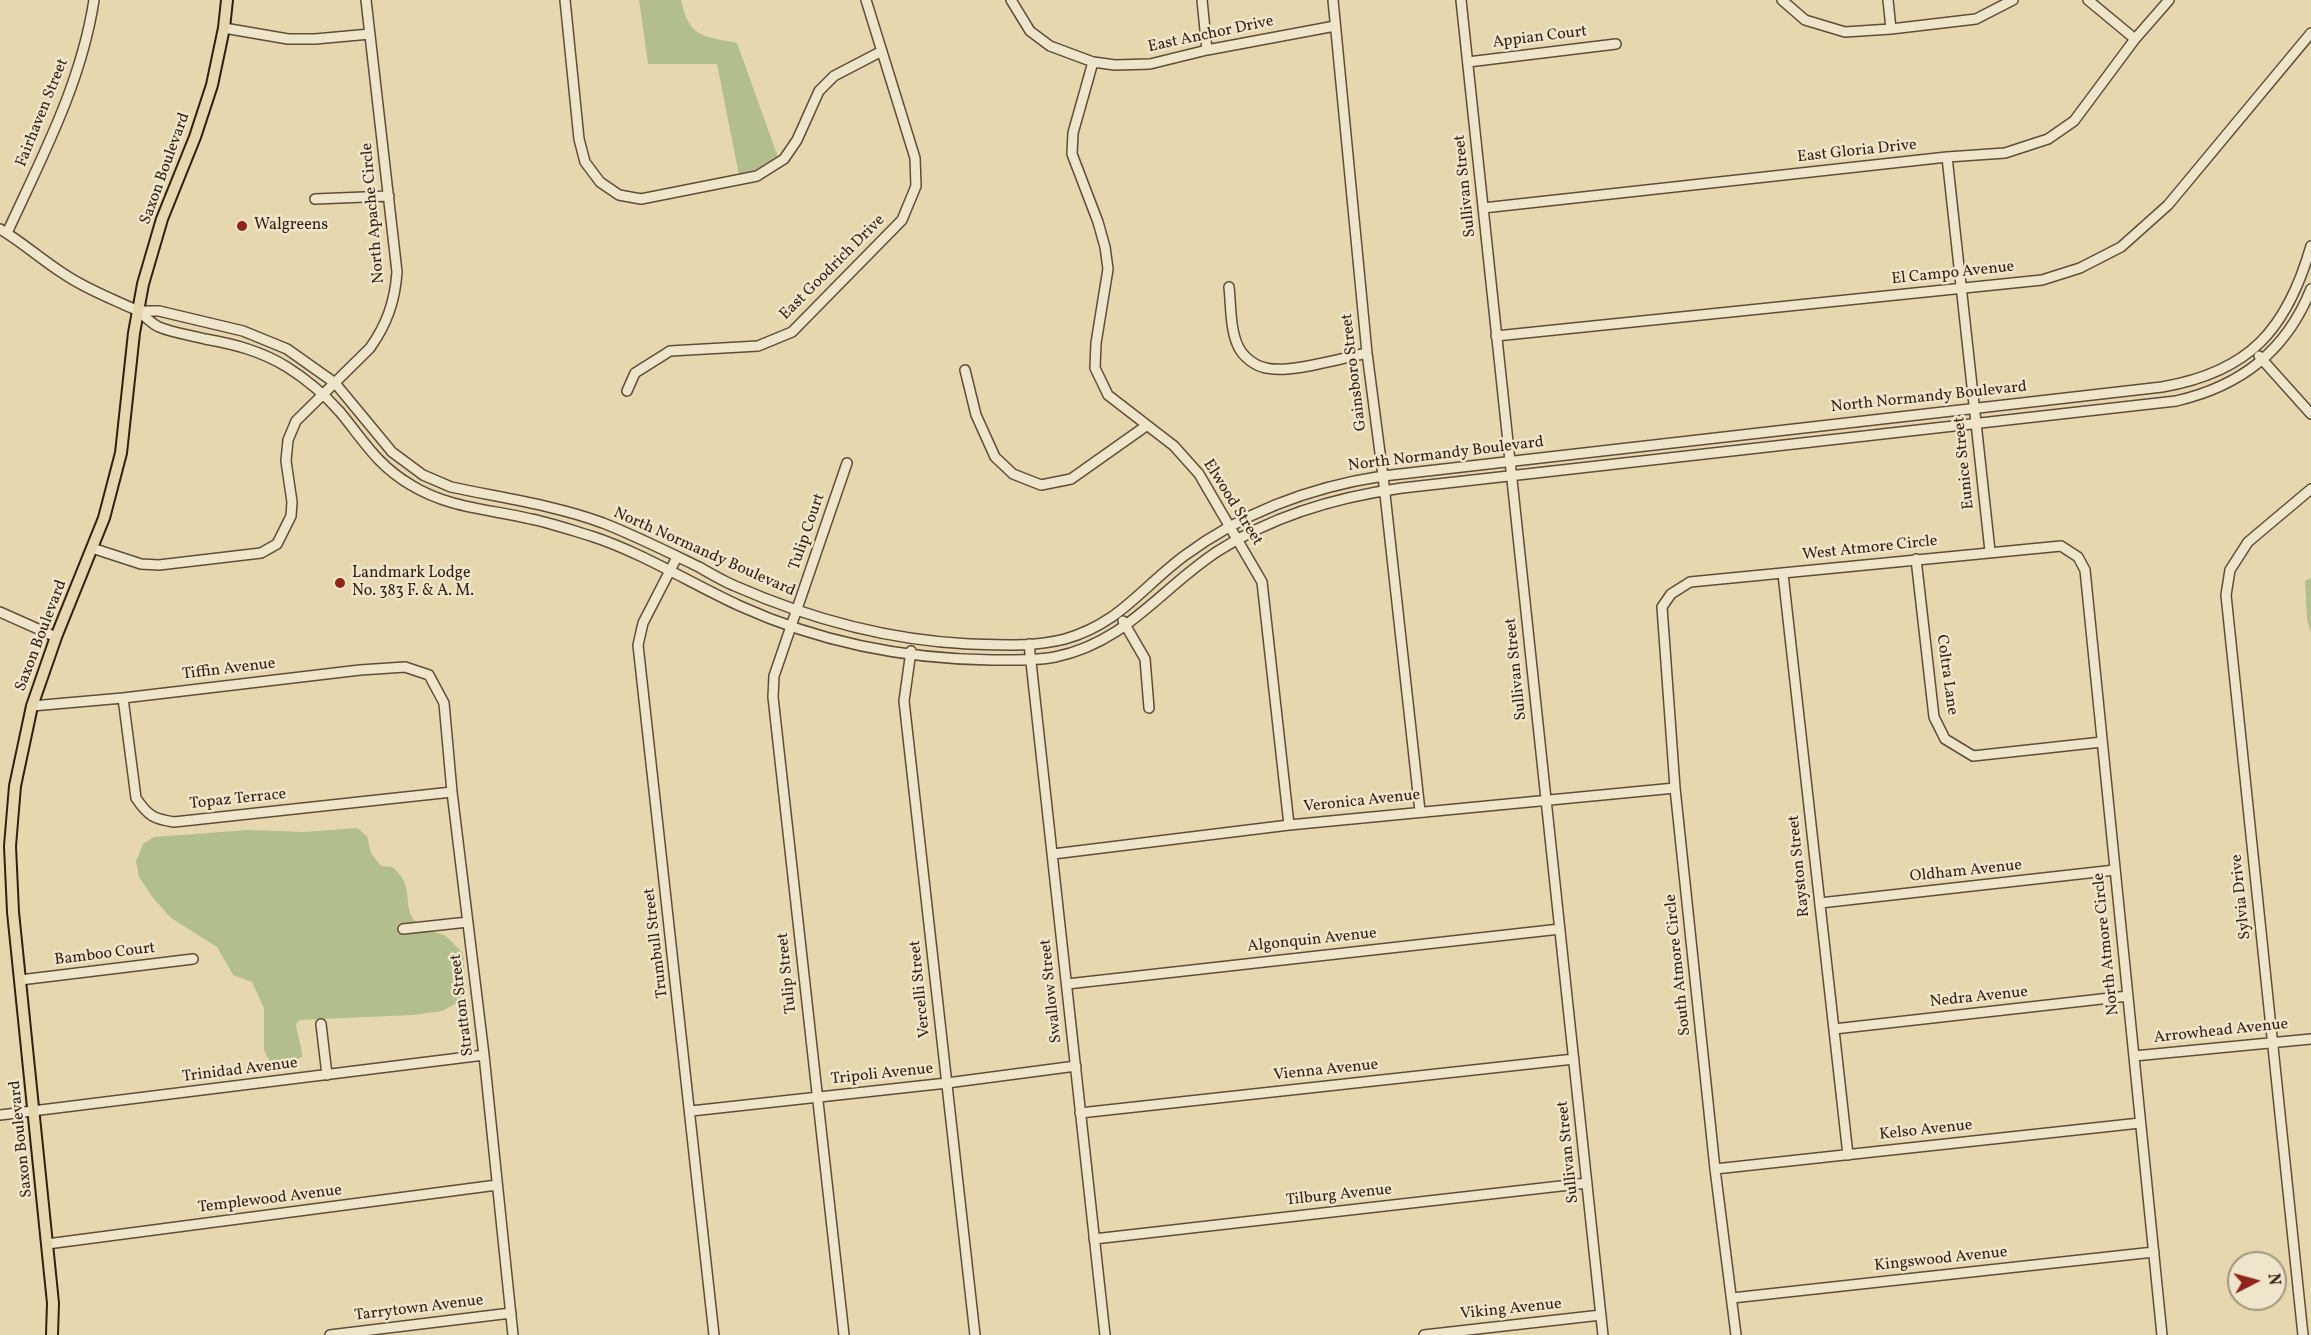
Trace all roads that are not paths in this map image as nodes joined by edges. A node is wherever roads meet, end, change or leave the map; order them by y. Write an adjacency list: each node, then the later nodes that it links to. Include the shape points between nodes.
1 (94, 0): 30 (street, Fairhaven Street, via 77,77)
2 (227, 0): 16 (main road, Saxon Boulevard)
3 (366, 0): 19 (street, North Apache Circle)
4 (565, 0): 23 (street, via 579,139 585,162 600,182 619,195 641,199 757,176 784,159 826,83)
5 (866, 0): 23 (street, East Goodrich Drive)
6 (1011, 0): 24 (street, East Anchor Drive, via 1030,31 1050,46)
7 (1202, 0): 22 (street)
8 (1333, 0): 15 (street, Gainsboro Street)
9 (1461, 0): 25 (street, Sullivan Street)
10 (1782, 0): 17 (street, via 1805,20 1845,32)
11 (1888, 0): 17 (street)
12 (2013, 0): 17 (street, via 1976,20)
13 (2088, 0): 20 (street)
14 (2169, 0): 20 (street, East Gloria Drive)
15 (1335, 26): 22 (street, East Anchor Drive); 38 (street, Gainsboro Street)
16 (224, 28): 19 (street, via 288,39); 35 (main road, Saxon Boulevard, via 212,85 162,219)
17 (1891, 29)
18 (2311, 33): 33 (street, El Campo Avenue, via 2168,205 2121,247 2080,268 2042,280)
19 (370, 34): 27 (street, North Apache Circle)
20 (2135, 39): 26 (street, East Gloria Drive, via 2074,121 2048,139 2005,153)
21 (1616, 44): 25 (street, Appian Court)
22 (1208, 50): 24 (street, East Anchor Drive, via 1150,64)
23 (882, 51): 42 (street, East Goodrich Drive, via 915,158 916,186 902,220 792,332 758,346 670,351 635,373)
24 (1093, 62): 47 (street, Elwood Street, via 1073,133 1072,154 1098,222 1108,269 1095,368 1108,395)
25 (1468, 62): 29 (street, Sullivan Street)
26 (1947, 157): 29 (street, East Gloria Drive); 33 (street, Eunice Street)
27 (388, 196): 28 (street); 41 (street, North Apache Circle, via 396,291 380,334)
28 (315, 199)
29 (1483, 208): 36 (street, Sullivan Street)
30 (4, 231): 35 (street, North Normandy Boulevard, via 64,274)
31 (2311, 246): 37 (street, North Normandy Boulevard, via 2291,301)
32 (1229, 287): 38 (street, via 1237,340 1244,355 1254,363 1267,369 1290,368)
33 (1962, 288): 36 (street, El Campo Avenue); 44 (street, Eunice Street)
34 (2311, 288): 39 (street, North Normandy Boulevard, via 2291,329)
35 (138, 311): 41 (street, North Normandy Boulevard, via 159,311 243,331 287,349); 43 (street, North Normandy Boulevard, via 157,327 239,346 271,358); 56 (main road, Saxon Boulevard, via 121,453)
36 (1496, 336): 48 (street, Sullivan Street)
37 (2254, 350): 39 (street); 44 (street, North Normandy Boulevard, via 2214,373 2184,383)
38 (1367, 354): 50 (street, Gainsboro Street)
39 (2262, 359): 45 (street); 46 (street, North Normandy Boulevard, via 2230,382 2187,398)
40 (965, 370): 47 (street, via 976,416 995,458 1013,474 1041,485 1071,479)
41 (335, 383): 43 (street, North Apache Circle); 59 (street, North Normandy Boulevard, via 392,452 436,482 572,513 642,539)
42 (627, 391)
43 (322, 395): 56 (street, North Apache Circle, via 296,421 288,440 291,516 277,544 261,553 159,565 141,564); 61 (street, North Normandy Boulevard, via 379,461 427,494 452,504 531,519 615,544)
44 (1975, 408): 46 (street, Eunice Street); 48 (street, North Normandy Boulevard)
45 (2311, 414)
46 (1976, 424): 51 (street, North Normandy Boulevard); 57 (street, Eunice Street)
47 (1146, 426): 54 (street, Elwood Street, via 1174,446 1199,474)
48 (1510, 461): 50 (street, North Normandy Boulevard); 51 (street, Sullivan Street)
49 (847, 463): 64 (street, Tulip Court)
50 (1383, 476): 53 (street, Gainsboro Street); 54 (street, North Normandy Boulevard, via 1300,495)
51 (1512, 477): 53 (street, North Normandy Boulevard); 81 (street, Sullivan Street)
52 (2311, 489): 97 (street, Sylvia Drive, via 2248,542 2230,570 2226,595)
53 (1384, 491): 55 (street, North Normandy Boulevard, via 1314,506); 82 (street, Gainsboro Street)
54 (1230, 527): 55 (street, Elwood Street); 66 (street, North Normandy Boulevard, via 1185,555)
55 (1238, 539): 68 (street, North Normandy Boulevard, via 1177,582); 83 (street, Elwood Street, via 1262,582)
56 (92, 548): 69 (main road, Saxon Boulevard)
57 (1990, 551): 58 (street, West Atmore Circle, via 2061,546); 60 (street, West Atmore Circle)
58 (2073, 554): 78 (street, North Atmore Circle, via 2085,570)
59 (677, 557): 61 (street, Trumbull Street); 64 (street, North Normandy Boulevard, via 733,586)
60 (1916, 559): 62 (street, West Atmore Circle); 78 (street, Coltra Lane, via 1934,717 1945,739 1974,756)
61 (669, 570): 67 (street, North Normandy Boulevard, via 739,606); 106 (street, Trumbull Street, via 643,623 638,645)
62 (1783, 574): 63 (street, West Atmore Circle, via 1690,582); 86 (street, Rayston Street)
63 (1671, 594): 79 (street, South Atmore Circle, via 1662,608)
64 (797, 611): 67 (street, Tulip Street); 70 (street, North Normandy Boulevard, via 847,627)
65 (0, 612): 69 (street)
66 (1118, 614): 68 (street); 71 (street, North Normandy Boulevard, via 1077,635)
67 (792, 626): 72 (street, North Normandy Boulevard, via 836,640); 104 (street, Tulip Street, via 774,676 773,697)
68 (1126, 626): 73 (street, North Normandy Boulevard, via 1087,648); 77 (street, via 1145,658)
69 (56, 637): 76 (main road, Saxon Boulevard)
70 (912, 640): 71 (street, North Normandy Boulevard); 72 (street, Vercelli Street)
71 (1029, 644): 73 (street, Swallow Street)
72 (910, 655): 73 (street, North Normandy Boulevard); 103 (street, Vercelli Street, via 904,701)
73 (1031, 660): 84 (street, Swallow Street)
74 (429, 675): 75 (street, Tiffin Avenue, via 405,667 360,670); 80 (street, Stratton Street, via 444,704)
75 (123, 698): 76 (street, Tiffin Avenue); 80 (street, Topaz Terrace, via 136,798 156,820 174,822)
76 (32, 706): 91 (main road, Saxon Boulevard, via 15,786 10,846)
77 (1149, 708)
78 (2102, 742): 85 (street, North Atmore Circle)
79 (1675, 788): 81 (street, Veronica Avenue); 111 (street, South Atmore Circle)
80 (452, 792): 87 (street, Stratton Street)
81 (1546, 800): 82 (street, Veronica Avenue); 89 (street, Sullivan Street)
82 (1420, 811): 83 (street, Veronica Avenue)
83 (1289, 825): 84 (street, Veronica Avenue)
84 (1053, 854): 92 (street, Swallow Street)
85 (2115, 870): 86 (street, Oldham Avenue); 93 (street, North Atmore Circle)
86 (1820, 903): 95 (street, Rayston Street)
87 (468, 922): 88 (street); 98 (street, Stratton Street)
88 (403, 929)
89 (1560, 929): 92 (street, Algonquin Avenue); 100 (street, Sullivan Street)
90 (193, 959): 91 (street, Bamboo Court)
91 (20, 980): 105 (main road, Saxon Boulevard)
92 (1067, 984): 101 (street, Swallow Street)
93 (2128, 996): 95 (street, Nedra Avenue); 99 (street, North Atmore Circle)
94 (321, 1024): 102 (street)
95 (1834, 1029): 110 (street, Rayston Street)
96 (2311, 1039): 97 (street, Arrowhead Avenue)
97 (2272, 1042): 99 (street, Arrowhead Avenue); 131 (street, Sylvia Drive)
98 (484, 1055): 102 (street, Trinidad Avenue); 113 (street, Stratton Street)
99 (2133, 1056): 109 (street, North Atmore Circle)
100 (1574, 1059): 107 (street, Vienna Avenue); 112 (street, Sullivan Street)
101 (1076, 1066): 103 (street, Tripoli Avenue); 107 (street, Swallow Street)
102 (327, 1075): 105 (street, Trinidad Avenue)
103 (946, 1083): 104 (street, Tripoli Avenue); 125 (street, Vercelli Street)
104 (817, 1096): 106 (street, Tripoli Avenue); 124 (street, Tulip Street)
105 (34, 1111): 108 (street, Trinidad Avenue); 115 (main road, Saxon Boulevard)
106 (691, 1111): 123 (street, Trumbull Street)
107 (1080, 1113): 114 (street, Swallow Street)
108 (0, 1115)
109 (2140, 1123): 110 (street, Kelso Avenue); 116 (street, North Atmore Circle)
110 (1848, 1155): 111 (street, Kelso Avenue)
111 (1715, 1169): 117 (street, South Atmore Circle)
112 (1587, 1183): 114 (street, Tilburg Avenue); 119 (street, Sullivan Street)
113 (497, 1185): 115 (street, Templewood Avenue); 118 (street, Stratton Street)
114 (1094, 1239): 126 (street, Swallow Street)
115 (47, 1244): 120 (main road, Saxon Boulevard)
116 (2154, 1252): 117 (street, Kingswood Avenue); 130 (street, North Atmore Circle)
117 (1732, 1298): 129 (street, South Atmore Circle)
118 (511, 1313): 121 (street, Tarrytown Avenue); 122 (street, Stratton Street)
119 (1601, 1315): 127 (street, Viking Avenue); 128 (street, Sullivan Street)
120 (52, 1335)
121 (330, 1335)
122 (513, 1335)
123 (714, 1335)
124 (844, 1335)
125 (975, 1335)
126 (1105, 1335)
127 (1424, 1335)
128 (1604, 1335)
129 (1736, 1335)
130 (2162, 1335)
131 (2303, 1335)

